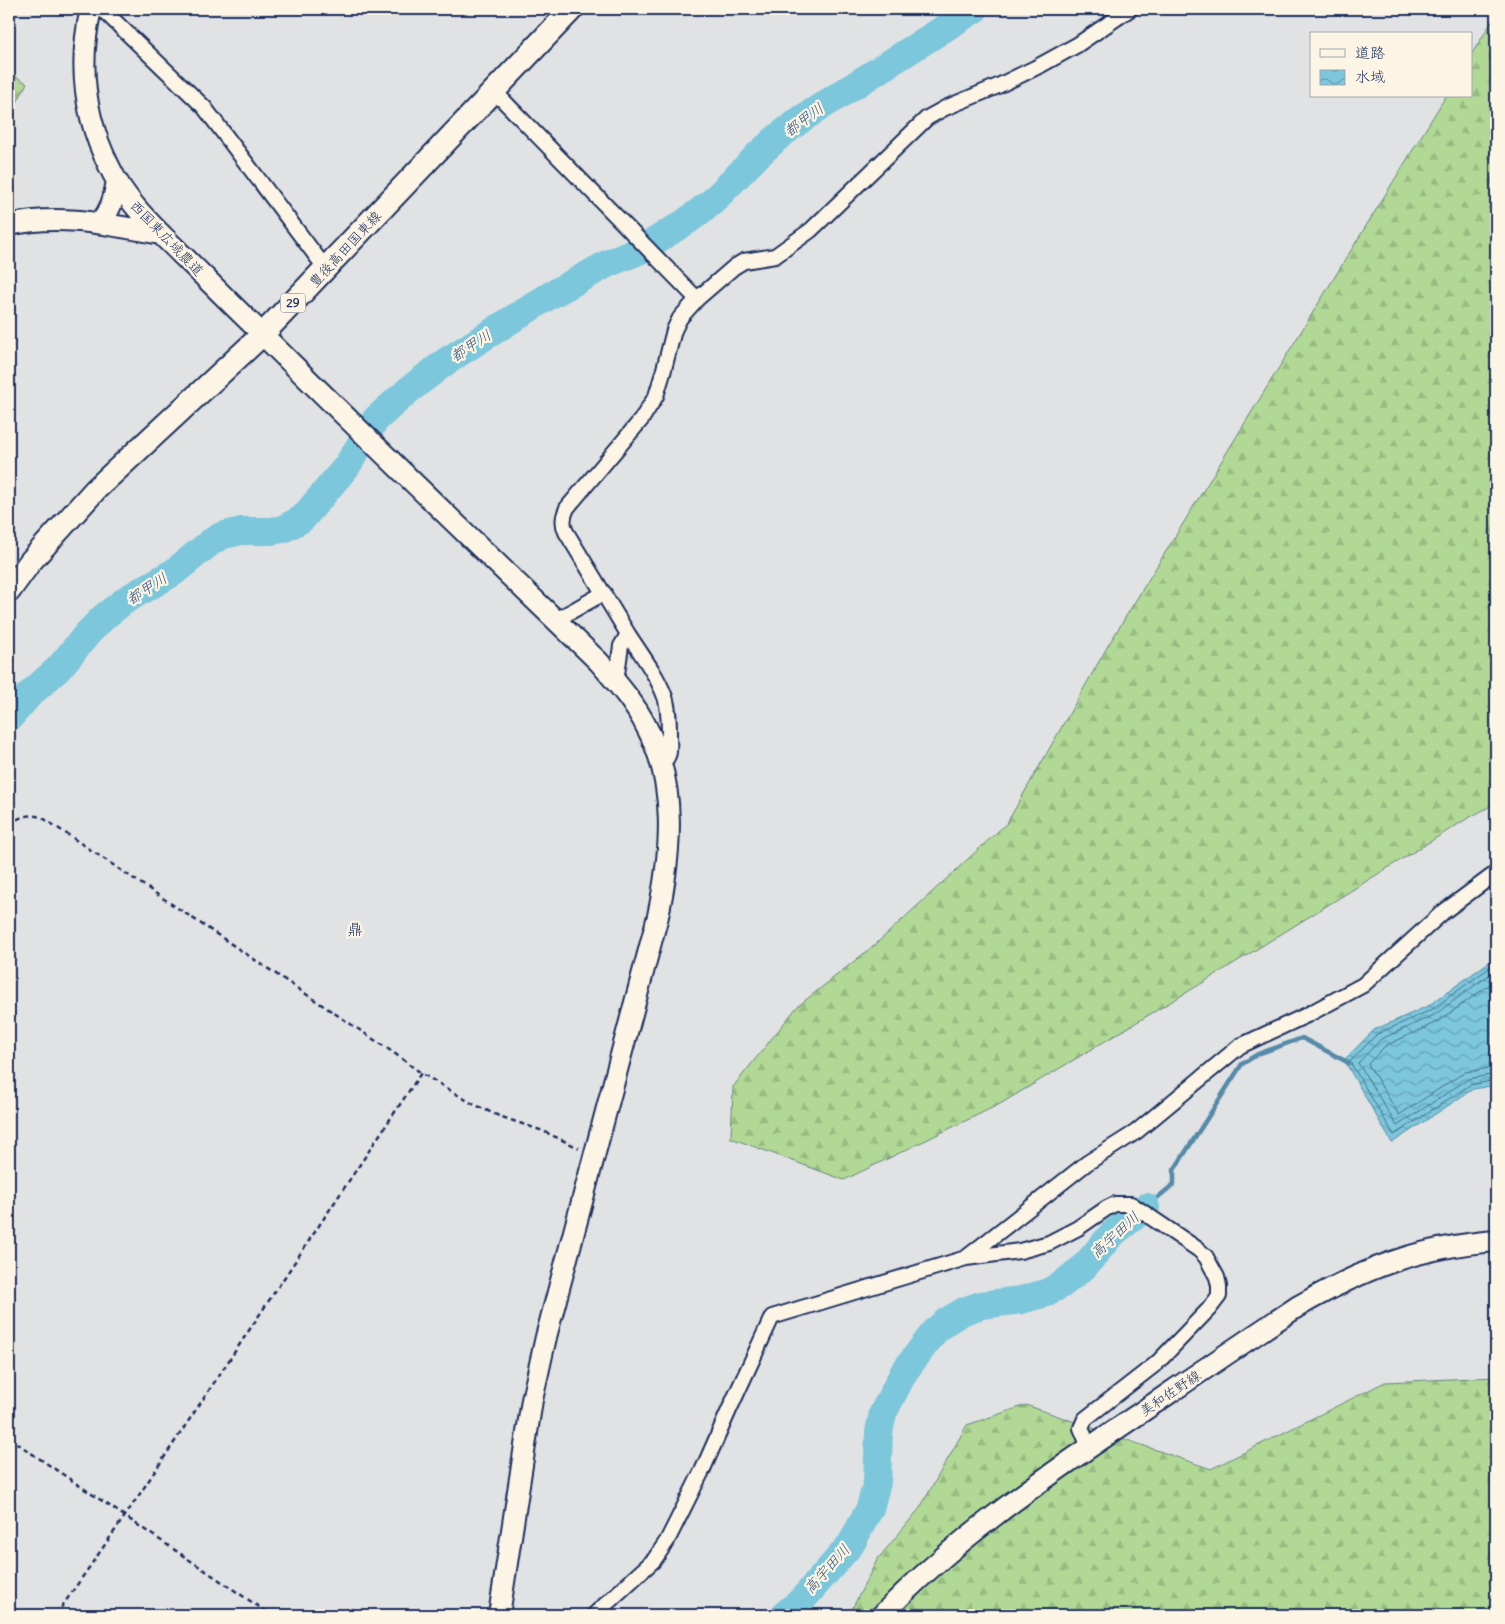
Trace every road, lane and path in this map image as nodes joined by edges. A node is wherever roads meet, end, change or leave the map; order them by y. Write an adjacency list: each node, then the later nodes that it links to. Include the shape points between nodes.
1 (572, 9): 4 (main road, 豊後高田国東線 / 29)
2 (1130, 9): 10 (street, via 1039,66 927,118 811,230 775,256 744,261 734,267)
3 (102, 10): 5 (street, 西国東広域農道, via 84,43 86,102 95,134); 9 (street, via 204,107)
4 (493, 90): 9 (main road, 豊後高田国東線 / 29); 10 (street)
5 (117, 181): 6 (street, via 114,200); 8 (street, 西国東広域農道, via 136,208)
6 (100, 223): 7 (street, via 44,220); 8 (street)
7 (9, 225)
8 (161, 234): 11 (street, 西国東広域農道)
9 (326, 269): 11 (main road, 豊後高田国東線 / 29)
10 (697, 299): 13 (street, via 674,330 656,396 641,420 564,514 566,532)
11 (262, 335): 12 (main road, 豊後高田国東線 / 29, via 96,488 30,562); 14 (street, 西国東広域農道)
12 (9, 591)
13 (604, 593): 14 (street); 15 (street)
14 (556, 620): 16 (street, 西国東広域農道)
15 (628, 634): 16 (street, via 621,646); 17 (street, via 666,698 669,754)
16 (616, 681): 17 (street, 西国東広域農道, via 646,726)
17 (661, 763): 21 (street, 西国東広域農道, via 669,817 665,882)
18 (9, 824): 20 (path, via 26,815 44,818)
19 (1496, 872): 23 (street, via 1442,912 1363,985 1240,1046 1136,1132 1087,1163)
20 (421, 1072): 21 (path, via 473,1104); 26 (path)
21 (595, 1155): 29 (street, 西国東広域農道, via 532,1400)
22 (1496, 1241): 25 (street, 美和佐野線, via 1422,1252 1336,1284)
23 (966, 1258): 25 (street, via 1020,1251 1049,1243 1115,1204 1131,1204 1206,1256 1217,1277 1218,1296 1157,1363 1085,1420 1081,1428); 30 (street, via 772,1317 667,1541 654,1560)
24 (9, 1438): 26 (path)
25 (1089, 1448): 31 (street, 美和佐野線, via 991,1518)
26 (125, 1516): 27 (path); 28 (path)
27 (56, 1615)
28 (271, 1615)
29 (499, 1615)
30 (594, 1615)
31 (882, 1615)

